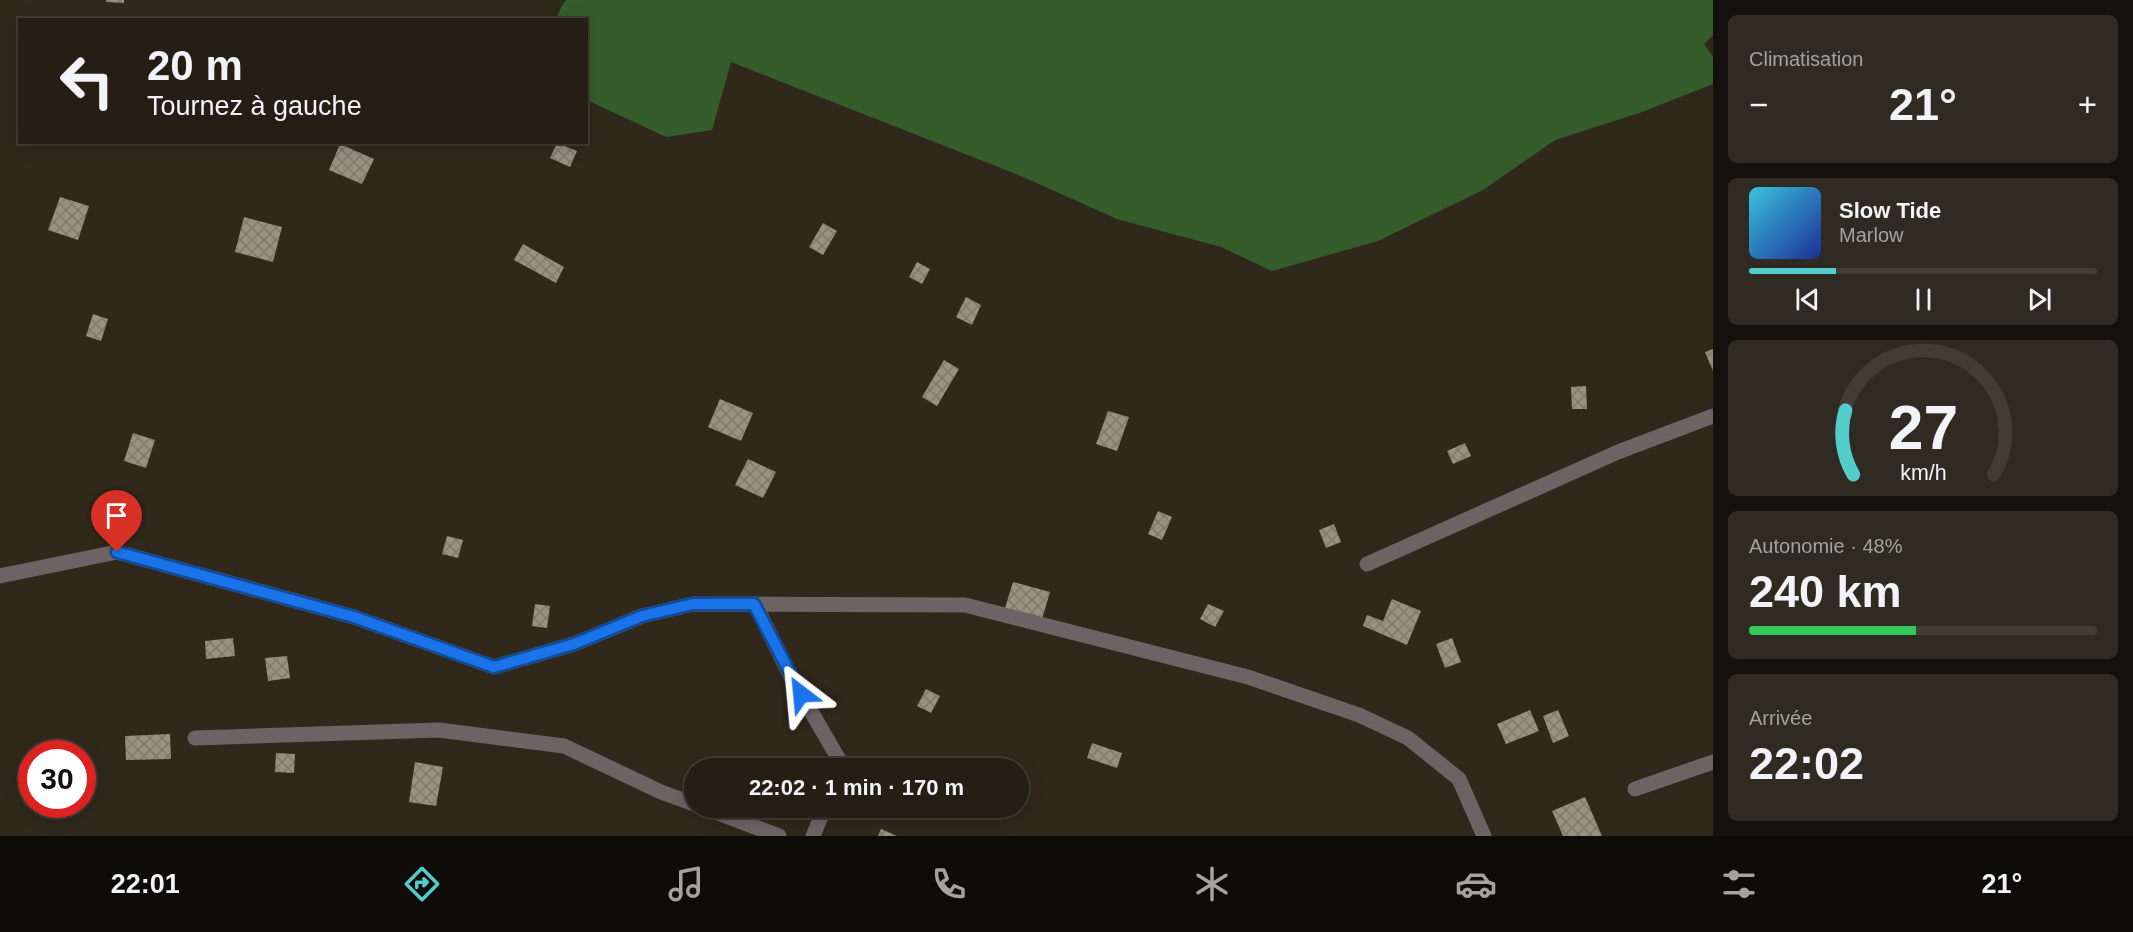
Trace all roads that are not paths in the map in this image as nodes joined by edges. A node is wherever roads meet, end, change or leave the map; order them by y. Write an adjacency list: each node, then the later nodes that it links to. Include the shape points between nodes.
1 (1713, 416): 2 (street, via 1618,452)
2 (1367, 564)
3 (0, 576): 4 (street, via 117,552 354,617 494,667 574,644 642,616 693,604)
4 (754, 604): 6 (street); 14 (street, via 965,605 1248,677 1359,715 1408,738 1459,779)
5 (195, 738): 9 (street, via 439,730 564,746)
6 (839, 758)
7 (1713, 762): 8 (street)
8 (1635, 789)
9 (684, 800)
10 (731, 818): 12 (street)
11 (820, 818): 13 (street)
12 (779, 836)
13 (813, 836)
14 (1484, 836)

